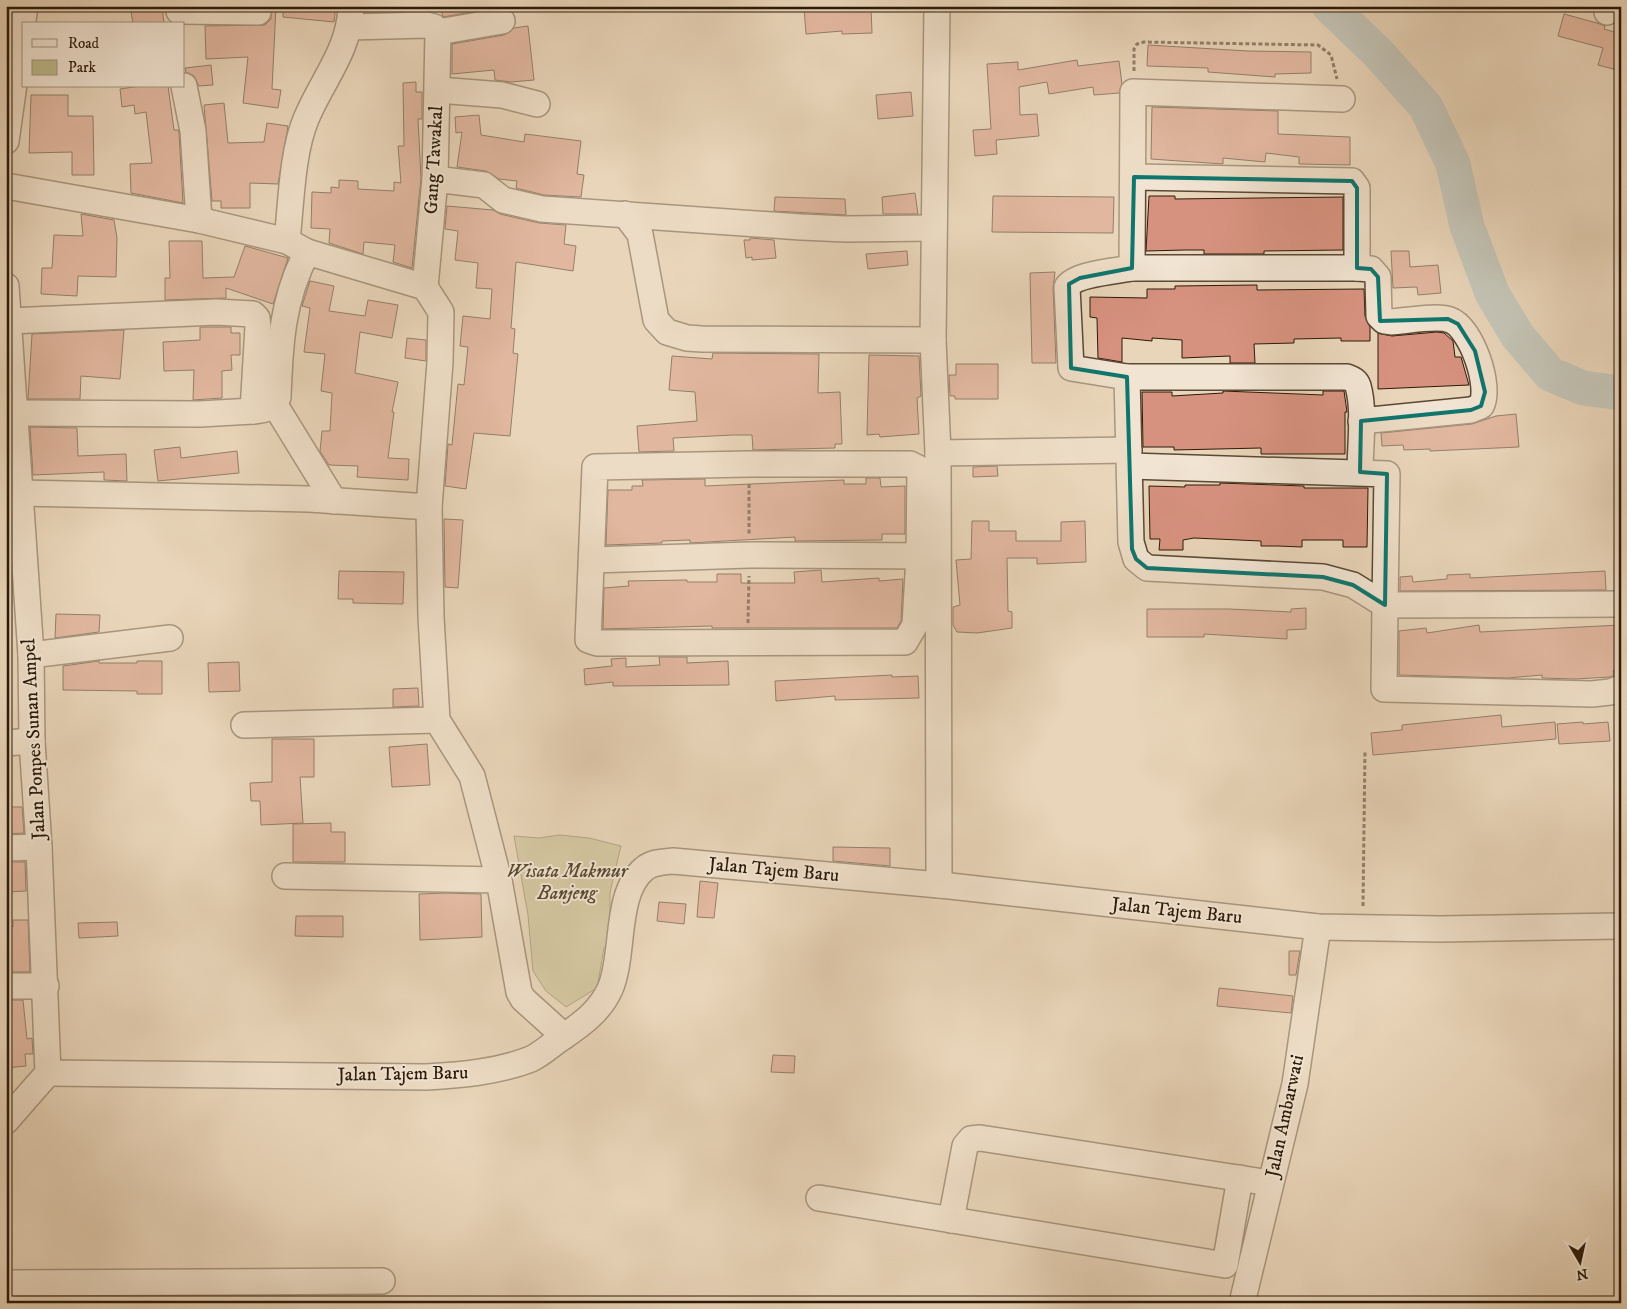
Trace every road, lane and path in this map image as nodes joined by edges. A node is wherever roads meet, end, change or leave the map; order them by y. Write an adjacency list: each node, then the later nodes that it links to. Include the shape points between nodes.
1 (25, 6): 7 (street)
2 (937, 6): 21 (street)
3 (258, 12): 4 (street)
4 (179, 13)
5 (351, 17): 9 (street, via 426,25); 22 (street, via 333,68 306,119 299,140)
6 (502, 21): 9 (street)
7 (23, 22)
8 (22, 27): 15 (street)
9 (438, 32): 11 (street, Gang Tawakal)
10 (184, 88): 20 (street, via 193,131)
11 (438, 90): 14 (street, via 502,95); 17 (street, Gang Tawakal)
12 (1133, 92): 13 (street); 13 (path, via 1134,49 1140,42 1318,45 1331,55); 16 (street)
13 (1342, 99)
14 (537, 104)
15 (6, 141)
16 (1134, 177): 23 (street); 24 (street, via 1352,181 1357,188)
17 (435, 179): 19 (street, via 484,185 503,200 542,209); 26 (street, Gang Tawakal)
18 (6, 186): 20 (street)
19 (625, 214): 21 (street, via 810,228); 28 (street, via 640,234 656,320 667,332 702,339)
20 (199, 220): 22 (street)
21 (934, 228): 28 (street)
22 (297, 247): 26 (street); 30 (street, via 281,338 278,397)
23 (1132, 268): 24 (street); 29 (street, via 1080,278 1067,287 1071,368)
24 (1357, 268): 32 (street, via 1371,269 1378,277 1379,316 1384,321 1448,319 1458,324 1475,351 1484,382 1485,400 1481,406 1471,410)
25 (6, 286): 27 (street, Jalan Ponpes Sunan Ampel)
26 (425, 288): 38 (street, via 441,312)
27 (9, 321): 30 (street, via 216,312 253,314 258,326); 31 (street, Jalan Ponpes Sunan Ampel)
28 (933, 340): 33 (street)
29 (1127, 377): 32 (street, via 1347,377 1355,380 1358,387); 34 (street)
30 (264, 408): 31 (street, via 200,414); 37 (street)
31 (16, 413): 36 (street, Jalan Ponpes Sunan Ampel)
32 (1361, 421): 35 (street)
33 (938, 453): 34 (street); 39 (street)
34 (1129, 458): 35 (street); 43 (street, via 1132,549 1136,559 1147,568 1323,577 1353,585)
35 (1360, 472): 43 (street, via 1387,474)
36 (20, 493): 37 (street); 41 (street, Jalan Ponpes Sunan Ampel)
37 (334, 501): 38 (street)
38 (430, 507): 47 (street, via 431,617)
39 (928, 556): 40 (street, via 750,554); 40 (street, via 915,626 905,642 895,643 597,643 588,640); 40 (street, via 921,473 917,466 749,464 595,467); 56 (street)
40 (592, 560)
41 (16, 585): 45 (street, Jalan Ponpes Sunan Ampel)
42 (1621, 604): 43 (street)
43 (1385, 605): 46 (street, via 1384,689 1592,694)
44 (170, 638): 45 (street)
45 (31, 655): 49 (street, Jalan Ponpes Sunan Ampel)
46 (1621, 688)
47 (437, 720): 48 (street); 55 (street, via 472,776)
48 (244, 725)
49 (32, 741): 50 (street); 52 (street, Jalan Ponpes Sunan Ampel)
50 (6, 743)
51 (1365, 750): 59 (path)
52 (39, 847): 53 (street); 61 (street, Jalan Ponpes Sunan Ampel)
53 (6, 848)
54 (286, 876): 55 (street)
55 (499, 880): 62 (street, via 519,992 522,999)
56 (940, 885): 58 (street, Jalan Tajem Baru); 62 (street, Jalan Tajem Baru, via 657,862 644,869 634,881 627,899 610,988 598,1008 581,1026)
57 (1621, 926): 59 (street, Jalan Tajem Baru)
58 (1318, 927): 59 (street, Jalan Tajem Baru); 66 (street, Jalan Ambarwati, via 1295,1084)
59 (1363, 929)
60 (6, 986): 61 (street)
61 (46, 986): 63 (street, Jalan Ponpes Sunan Ampel)
62 (564, 1036): 63 (street, Jalan Tajem Baru, via 533,1058 464,1075)
63 (48, 1073): 64 (street)
64 (6, 1122)
65 (1240, 1178): 66 (street); 68 (street, via 971,1139 965,1146); 68 (street, via 1225,1265)
66 (1270, 1184): 71 (street, Jalan Ambarwati)
67 (820, 1198): 68 (street)
68 (951, 1220)
69 (382, 1281): 70 (street)
70 (6, 1283)
71 (1242, 1303)

